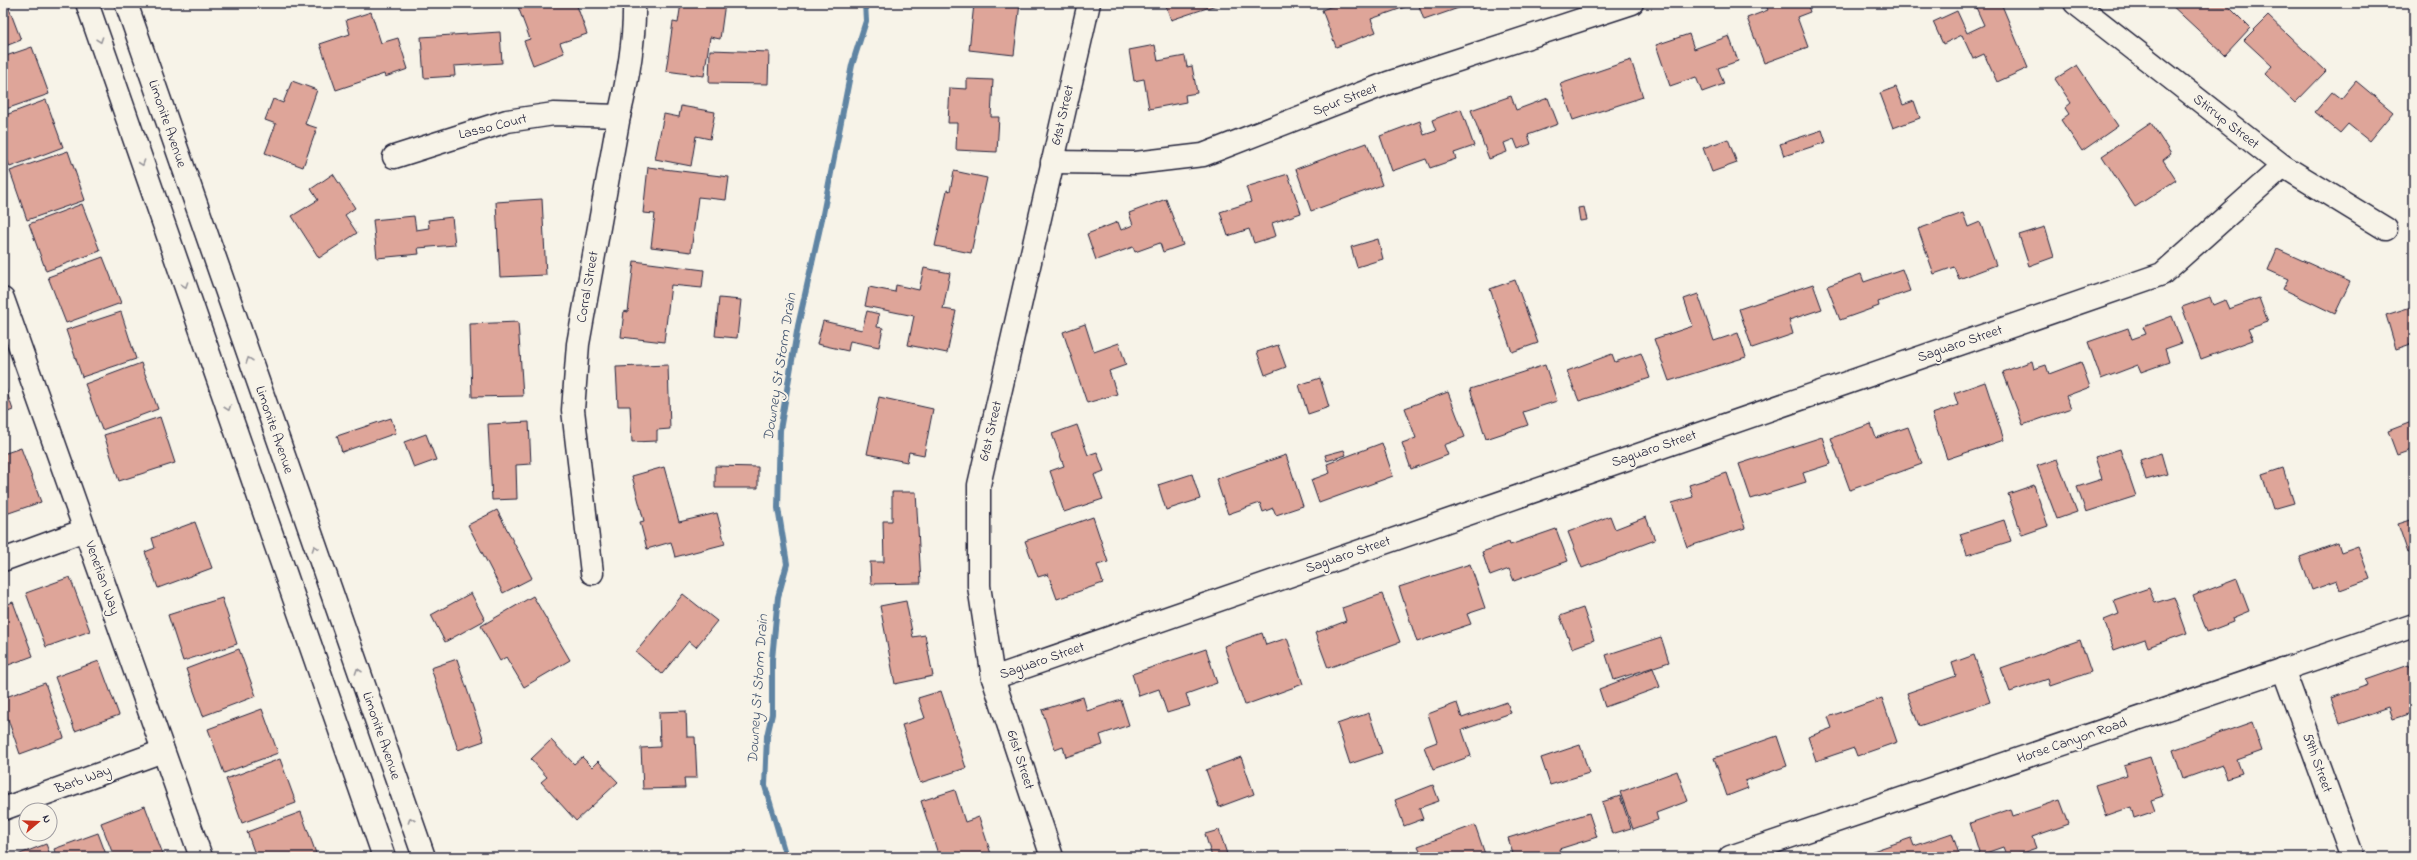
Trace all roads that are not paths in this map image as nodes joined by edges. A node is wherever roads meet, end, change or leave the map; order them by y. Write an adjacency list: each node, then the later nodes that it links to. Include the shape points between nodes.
1 (87, 3): 22 (street, one-way to 22)
2 (126, 3): 23 (street, Limonite Avenue, one-way to 2)
3 (634, 3): 7 (street, Corral Street, via 630,56)
4 (1089, 3): 9 (street, 61st Street)
5 (1632, 3): 9 (street, Spur Street, via 1388,83 1202,155 1135,163)
6 (2075, 3): 10 (street, Stirrup Street)
7 (619, 116): 8 (street, Lasso Court, via 554,114 507,121); 15 (street, Corral Street, via 578,344 573,410)
8 (394, 157)
9 (1052, 162): 18 (street, 61st Street, via 979,485 978,586)
10 (2283, 166): 11 (street, Stirrup Street); 18 (street, Saguaro Street, via 2162,274)
11 (2386, 229)
12 (5, 311): 13 (street, Venetian Way)
13 (85, 530): 14 (street); 19 (street, Venetian Way)
14 (3, 560)
15 (592, 573)
16 (2414, 625): 17 (street, Horse Canyon Road)
17 (2283, 669): 25 (street, Horse Canyon Road); 26 (street, 59th Street)
18 (993, 678): 24 (street, 61st Street)
19 (163, 751): 20 (street, Barb Way); 21 (street, Venetian Way)
20 (3, 809)
21 (201, 857)
22 (384, 857)
23 (424, 857)
24 (1052, 857)
25 (1730, 857)
26 (2352, 857)

